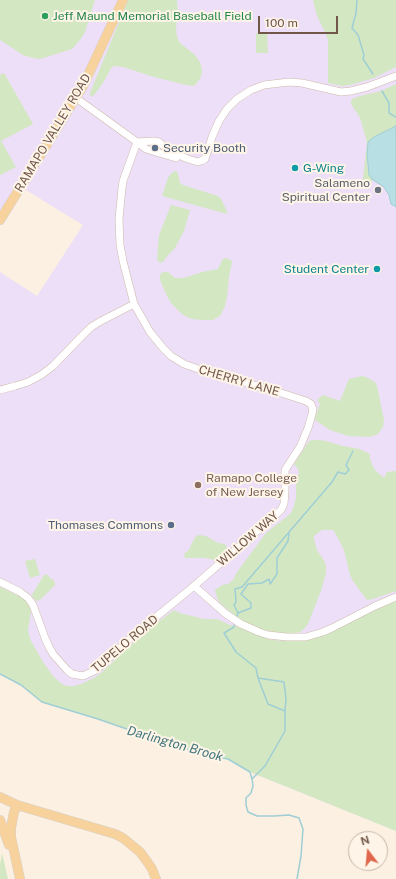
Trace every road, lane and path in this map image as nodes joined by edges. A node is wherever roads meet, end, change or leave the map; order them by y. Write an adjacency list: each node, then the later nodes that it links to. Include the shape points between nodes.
1 (123, 0): 3 (main road, RAMAPO VALLEY ROAD)
2 (396, 76): 5 (street, via 367,87 341,92 289,82 264,85 251,90 237,99 219,121 205,159 198,162)
3 (76, 98): 4 (street); 6 (main road, RAMAPO VALLEY ROAD)
4 (137, 142): 5 (street, via 146,149); 5 (street, via 159,142 169,151); 8 (street, via 123,181 120,219 120,245)
5 (188, 159)
6 (3, 208): 7 (main road, RAMAPO VALLEY ROAD)
7 (0, 220)
8 (134, 304): 9 (street, via 91,327 54,366 41,375 28,382); 10 (street, CHERRY LANE, via 155,340 171,356 184,364 311,404 313,411 308,428)
9 (0, 389)
10 (291, 461): 12 (street, WILLOW WAY, via 285,470 284,504 281,510)
11 (0, 582): 12 (street, TUPELO ROAD, via 28,598 53,654 72,674 83,676 101,667 134,635)
12 (194, 586): 13 (street, via 241,624 263,634 278,637 306,637 323,632)
13 (396, 597)
14 (0, 797): 15 (main road)
15 (17, 805): 17 (main road, via 11,837); 19 (main road, via 123,838 146,860)
16 (0, 820): 17 (main road)
17 (18, 870): 18 (main road)
18 (20, 879)
19 (156, 879)

